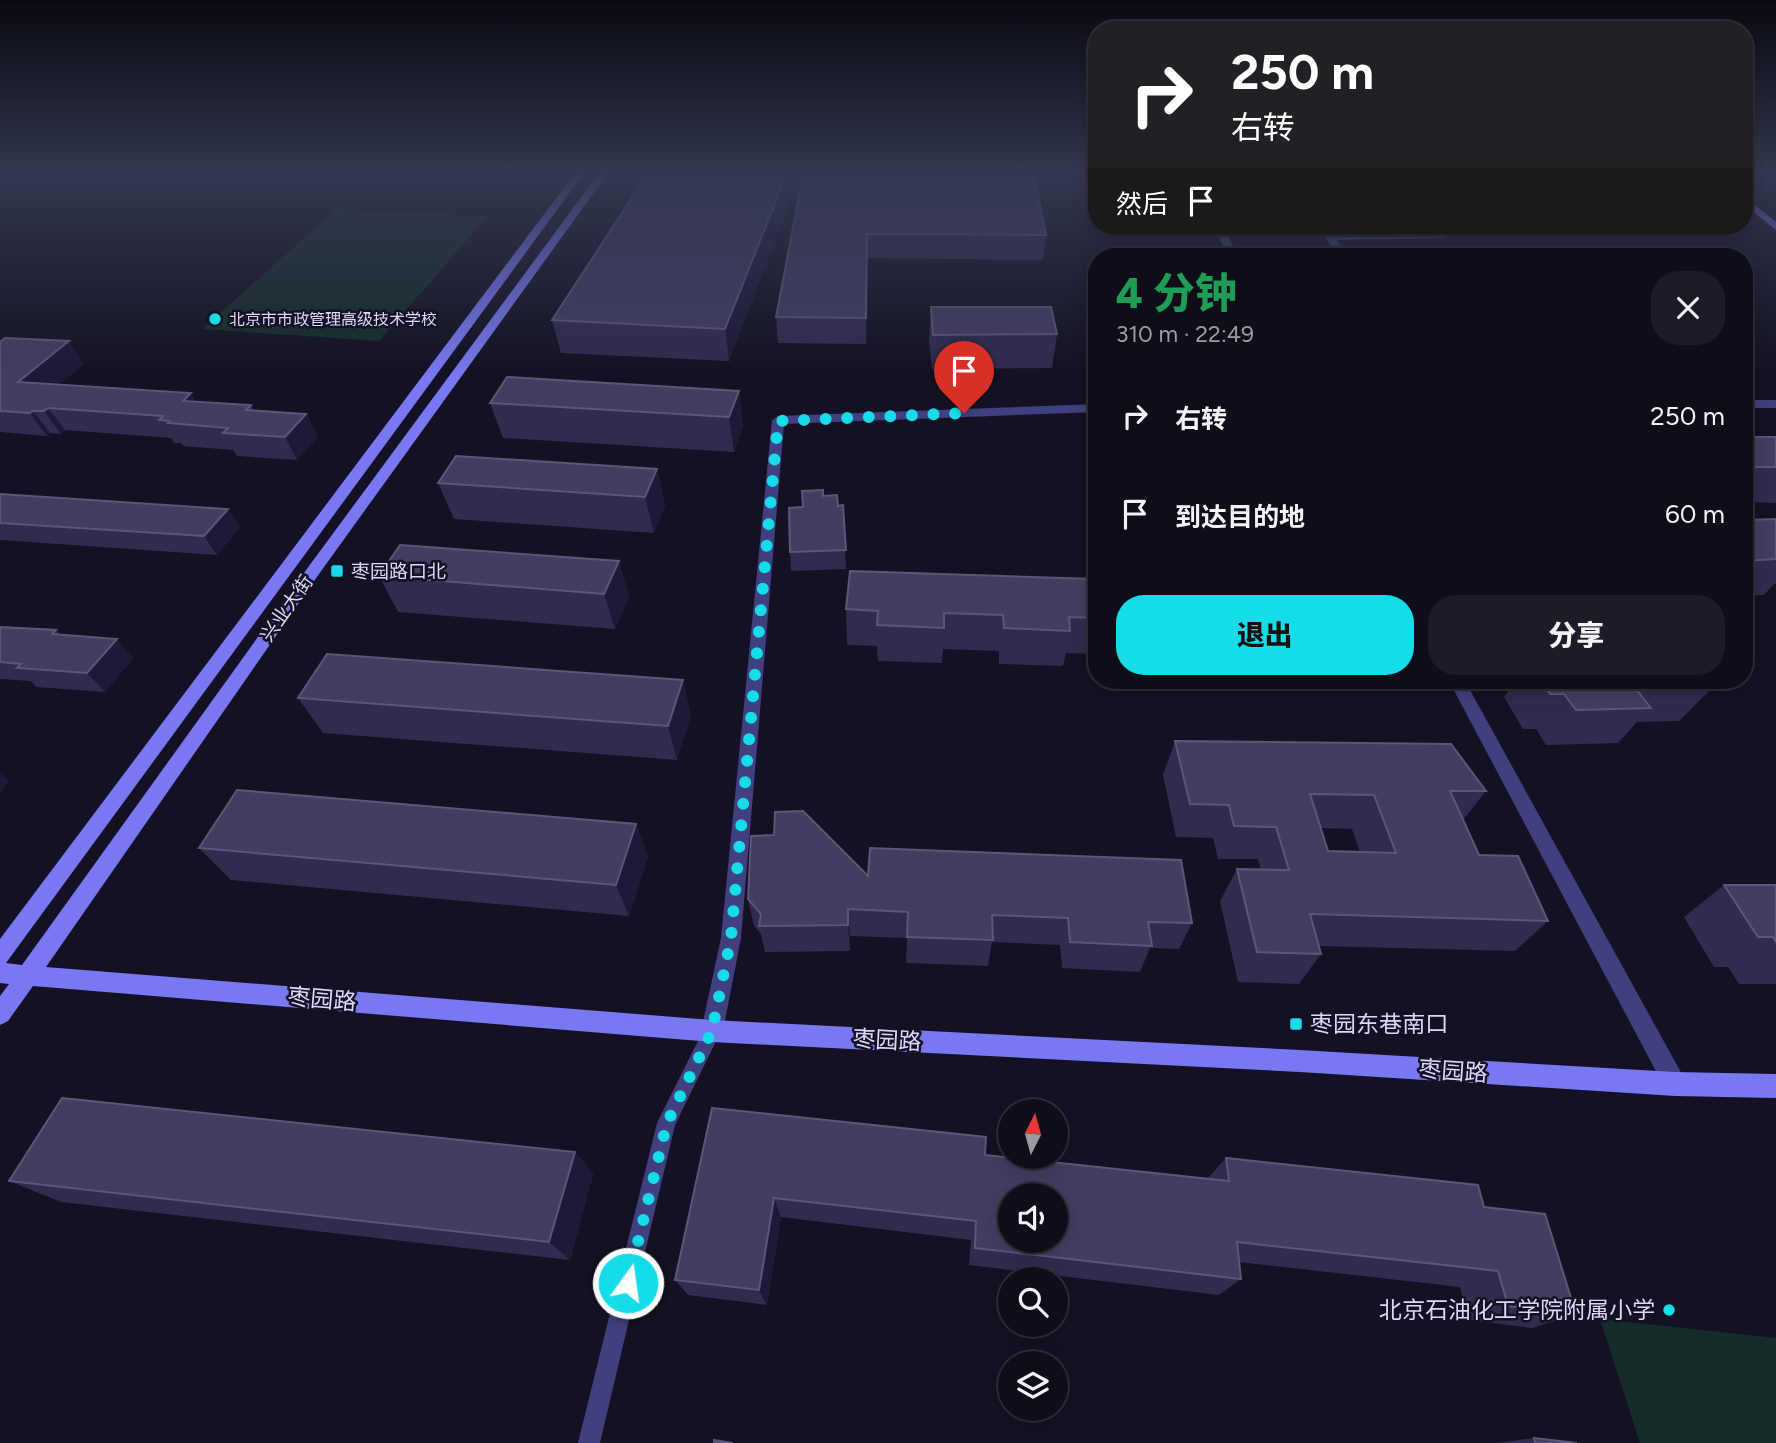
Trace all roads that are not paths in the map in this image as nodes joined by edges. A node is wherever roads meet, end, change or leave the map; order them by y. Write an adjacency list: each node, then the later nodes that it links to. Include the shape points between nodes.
1 (530, 240): 7 (main road, 兴业大街)
2 (555, 240): 9 (main road, 兴业大街, via 314,569)
3 (1753, 404): 4 (street)
4 (1776, 404)
5 (1088, 408): 11 (street, via 778,421 731,938)
6 (1461, 689): 12 (street)
7 (0, 956)
8 (0, 972): 9 (main road, 枣园路)
9 (30, 974): 10 (main road, 兴业大街); 11 (main road, 枣园路)
10 (0, 1014)
11 (712, 1031): 12 (main road, 枣园路); 14 (lane, via 667,1123)
12 (1675, 1084): 13 (main road, 枣园路)
13 (1776, 1086)
14 (589, 1443)

